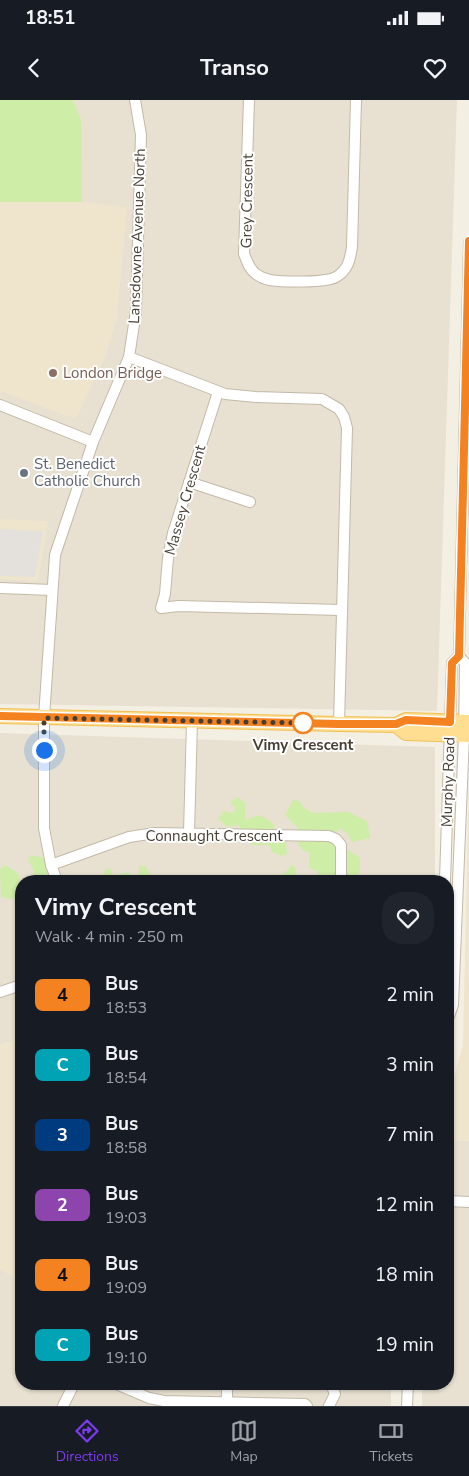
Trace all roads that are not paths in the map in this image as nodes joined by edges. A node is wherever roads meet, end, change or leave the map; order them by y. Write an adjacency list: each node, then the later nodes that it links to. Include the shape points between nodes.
1 (135, 100): 5 (street, Lansdowne Avenue North, via 141,135 136,311)
2 (249, 100): 3 (street, Grey Crescent, via 244,254 248,264 253,272 270,280 326,281 336,278 350,262)
3 (356, 100)
4 (469, 242): 6 (street, Murphy Road)
5 (129, 357): 7 (street); 9 (street, Lansdowne Avenue North)
6 (467, 376): 19 (street, Murphy Road, via 459,656 464,663)
7 (218, 392): 10 (street, Massey Crescent); 14 (street, via 322,399 340,409 346,428)
8 (0, 405): 9 (street)
9 (93, 442): 13 (street, Lansdowne Avenue North, via 55,555)
10 (189, 482): 11 (street); 14 (street, Massey Crescent, via 173,533 161,608)
11 (250, 502)
12 (0, 588): 13 (street)
13 (52, 590): 16 (street, Lansdowne Avenue North)
14 (342, 610): 18 (street)
15 (0, 716): 16 (main road)
16 (44, 718): 17 (main road); 21 (street, Lansdowne Avenue North, via 44,828)
17 (192, 721): 18 (main road); 20 (street)
18 (339, 724): 19 (main road, via 396,724 406,733)
19 (461, 728): 24 (street, Murphy Road); 25 (street, Murphy Road)
20 (189, 833): 21 (street, Connaught Crescent, via 129,837); 23 (street, Connaught Crescent, via 328,836 341,845)
21 (51, 865): 22 (street, Lansdowne Avenue North)
22 (55, 875)
23 (341, 875)
24 (446, 875)
25 (454, 971)
26 (15, 987): 27 (street)
27 (0, 992)
28 (454, 1202): 29 (street)
29 (469, 1202)
30 (71, 1390): 36 (street)
31 (130, 1390): 35 (street, via 164,1401)
32 (227, 1390): 35 (street)
33 (334, 1390): 38 (street)
34 (408, 1390): 39 (street)
35 (227, 1403): 37 (street)
36 (63, 1406)
37 (307, 1406)
38 (329, 1406)
39 (407, 1406)

